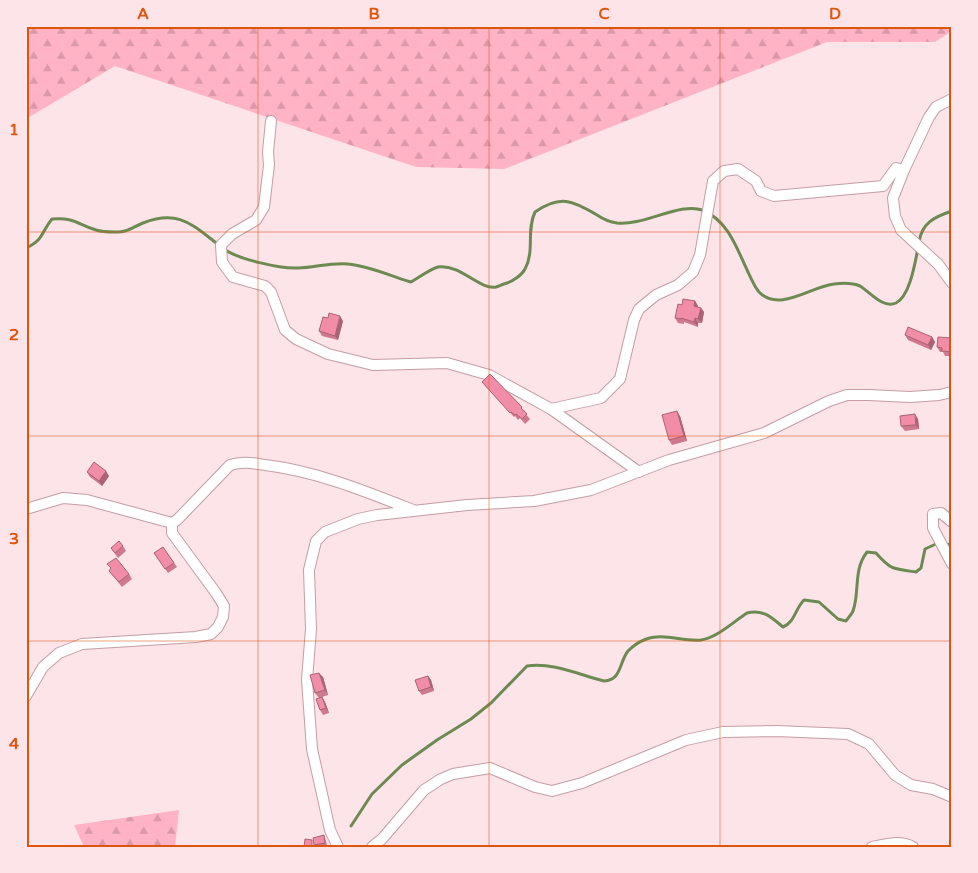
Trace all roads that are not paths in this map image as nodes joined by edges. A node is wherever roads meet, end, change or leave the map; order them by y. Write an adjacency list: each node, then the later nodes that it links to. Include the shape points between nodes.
1 (952, 99): 3 (street, via 936,107 929,117)
2 (271, 121): 6 (street, via 264,207 256,220 232,234 222,245 222,262 233,277 265,286 285,330 296,340 328,354 373,364 447,363 489,375)
3 (904, 170): 4 (street, via 893,198 895,216 901,230 938,264); 6 (street, via 896,168 882,186 774,196 761,191 756,181 738,169 724,170 713,180 700,255 693,272 639,310 620,379 601,398)
4 (952, 283)
5 (952, 392): 7 (street, via 910,397 846,395 764,434)
6 (551, 408): 7 (street)
7 (639, 472): 9 (street, via 591,490 534,502)
8 (26, 509): 11 (street, via 63,498 87,500)
9 (417, 511): 11 (street, via 314,474 240,462 230,465); 15 (street, via 358,519 325,532 316,541 309,570 311,629 307,680 312,749 330,830)
10 (952, 522): 12 (street, via 941,513 933,514 933,528)
11 (172, 523): 13 (street, via 172,533 224,606 218,627 210,634 196,637 82,644 59,653 43,667)
12 (952, 564)
13 (26, 696)
14 (952, 797): 16 (street, via 911,785 895,775 869,744 848,734 723,732 686,740 582,783 552,791 490,768 453,774 424,790)
15 (338, 847)
16 (372, 847)
17 (872, 847): 18 (street, via 906,843)
18 (913, 847)

